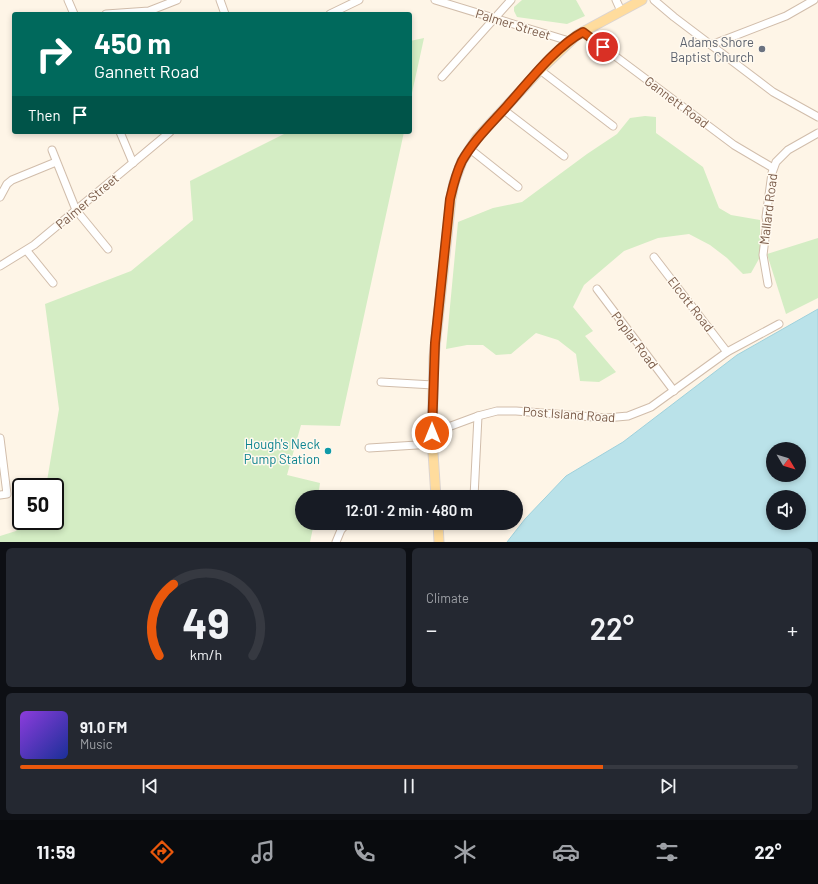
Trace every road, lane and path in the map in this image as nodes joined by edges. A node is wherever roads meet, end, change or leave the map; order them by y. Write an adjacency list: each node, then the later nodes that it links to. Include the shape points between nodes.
1 (68, 0): 14 (street)
2 (177, 0): 15 (street)
3 (220, 0): 16 (street)
4 (359, 0): 17 (street)
5 (435, 0): 12 (street, Palmer Street)
6 (458, 0): 12 (street)
7 (511, 0): 18 (street)
8 (616, 0): 13 (street)
9 (642, 0): 13 (main road)
10 (654, 0): 21 (street)
11 (814, 0): 21 (street, via 786,16)
12 (461, 8): 18 (street, Palmer Street)
13 (621, 11): 19 (main road)
14 (73, 12)
15 (150, 12)
16 (224, 12)
17 (334, 12)
18 (494, 18): 20 (street, Palmer Street); 23 (street)
19 (583, 32): 20 (main road); 35 (street, Gannett Road, via 734,145)
20 (569, 41): 22 (main road)
21 (710, 44): 25 (street, via 773,92)
22 (540, 70): 24 (main road); 26 (street)
23 (442, 77)
24 (504, 110): 30 (main road); 32 (street)
25 (818, 117)
26 (613, 126)
27 (818, 132): 35 (street, Mallard Road, via 781,155)
28 (121, 134): 34 (street)
29 (168, 134): 34 (street, Palmer Street)
30 (470, 149): 36 (street); 49 (main road, via 457,173 450,199)
31 (52, 150): 33 (street)
32 (564, 156)
33 (56, 162): 37 (street, via 12,180); 38 (street)
34 (133, 163): 38 (street, Palmer Street)
35 (773, 168): 44 (street, Mallard Road, via 763,255)
36 (518, 187)
37 (0, 197)
38 (76, 210): 39 (street); 40 (street, Palmer Street)
39 (108, 249)
40 (27, 251): 42 (street, Palmer Street); 43 (street)
41 (654, 257): 47 (street, Elcott Road)
42 (0, 266)
43 (53, 283)
44 (768, 284)
45 (596, 289): 50 (street, Poplar Road)
46 (779, 324): 47 (street, Post Island Road)
47 (727, 352): 50 (street, Post Island Road)
48 (381, 382): 49 (street)
49 (433, 384): 52 (main road)
50 (674, 391): 51 (street, Post Island Road, via 651,407 621,418 516,410)
51 (478, 416): 52 (street, Post Island Road); 57 (street)
52 (432, 433): 54 (main road)
53 (0, 438): 58 (street)
54 (433, 444): 55 (street); 56 (main road)
55 (369, 448)
56 (436, 490)
57 (474, 490)
58 (4, 494)
59 (341, 530): 61 (street)
60 (438, 530): 62 (main road)
61 (336, 542)
62 (439, 542)

